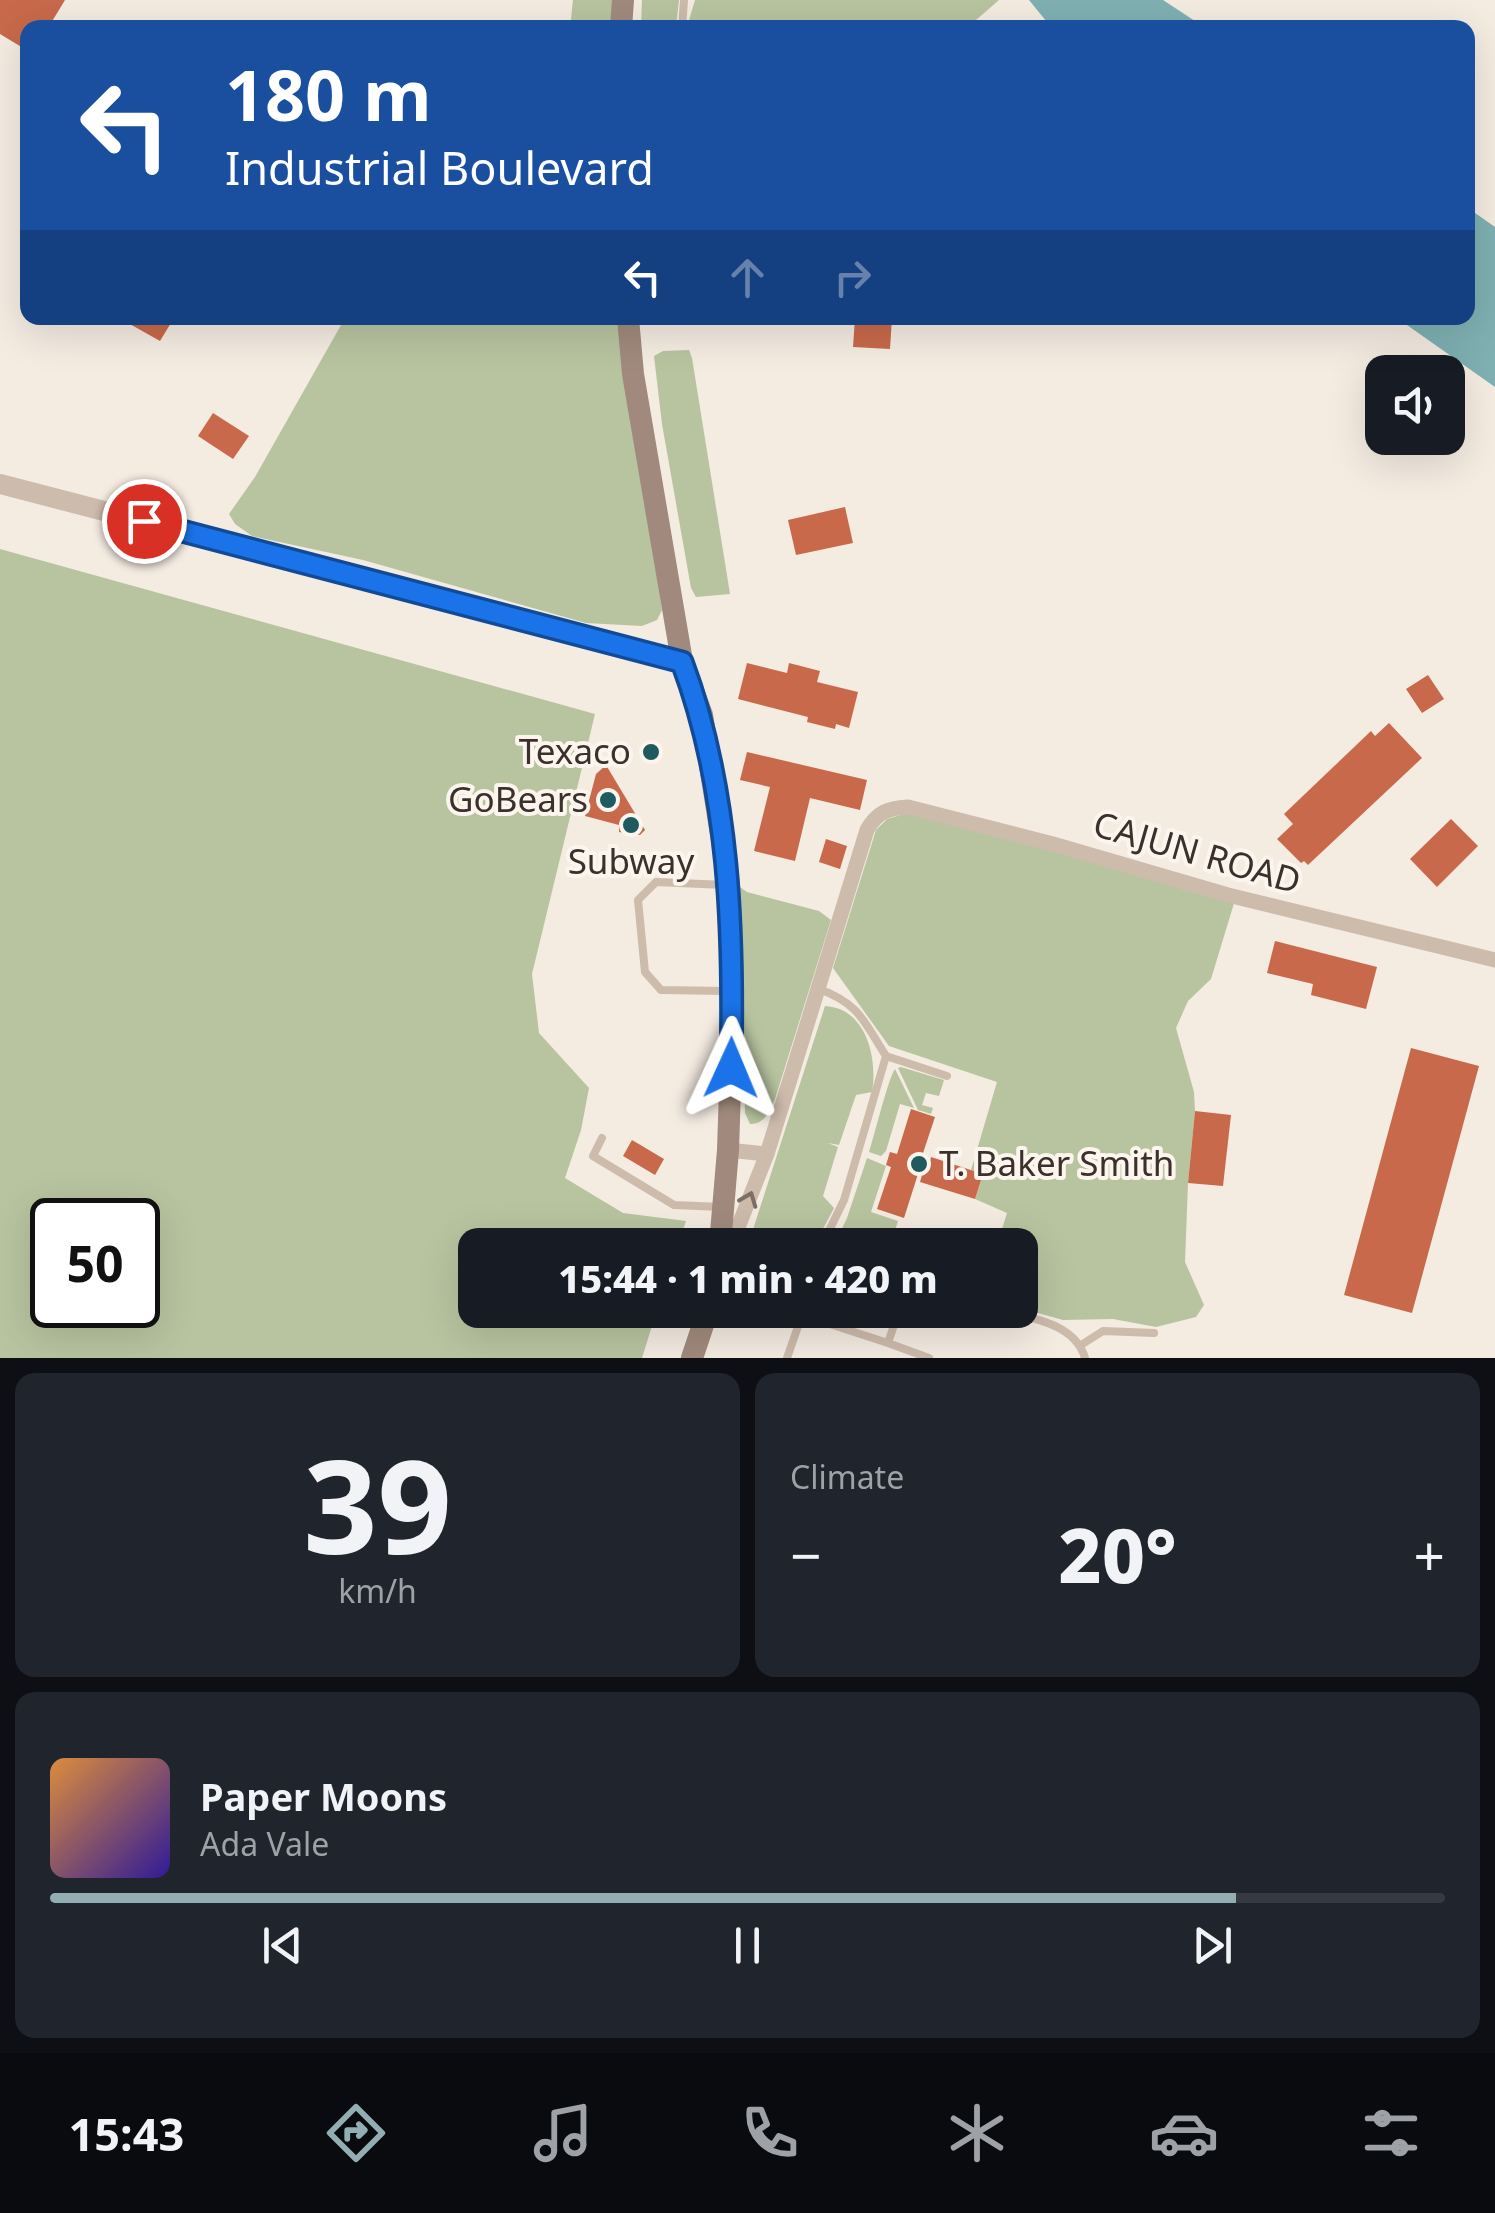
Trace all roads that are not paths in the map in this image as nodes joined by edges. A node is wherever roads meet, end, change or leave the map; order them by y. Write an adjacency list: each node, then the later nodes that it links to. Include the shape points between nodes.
1 (629, 325): 3 (main road)
2 (0, 484): 3 (street)
3 (682, 662): 4 (main road, via 702,715)
4 (729, 885): 7 (main road); 7 (lane, via 656,882 638,900 645,972 661,990)
5 (1495, 960): 6 (street, CAJUN ROAD, via 908,807 884,811 868,830)
6 (819, 989): 8 (lane, via 858,1012); 12 (street)
7 (731, 991): 11 (main road)
8 (886, 1056): 9 (lane); 16 (lane)
9 (948, 1076)
10 (602, 1138): 13 (lane, via 592,1156 674,1205)
11 (728, 1150): 12 (street); 13 (main road)
12 (767, 1154): 15 (street, one-way to 12)
13 (721, 1207): 14 (main road)
14 (720, 1228)
15 (738, 1228)
16 (830, 1228)
17 (1038, 1322): 22 (lane, via 1069,1332)
18 (702, 1328): 23 (main road)
19 (893, 1328): 21 (lane)
20 (1154, 1333): 22 (lane, via 1104,1331)
21 (888, 1343): 24 (lane, via 802,1315); 25 (lane)
22 (1081, 1345): 26 (lane)
23 (692, 1358)
24 (788, 1358)
25 (929, 1358)
26 (1084, 1358)

